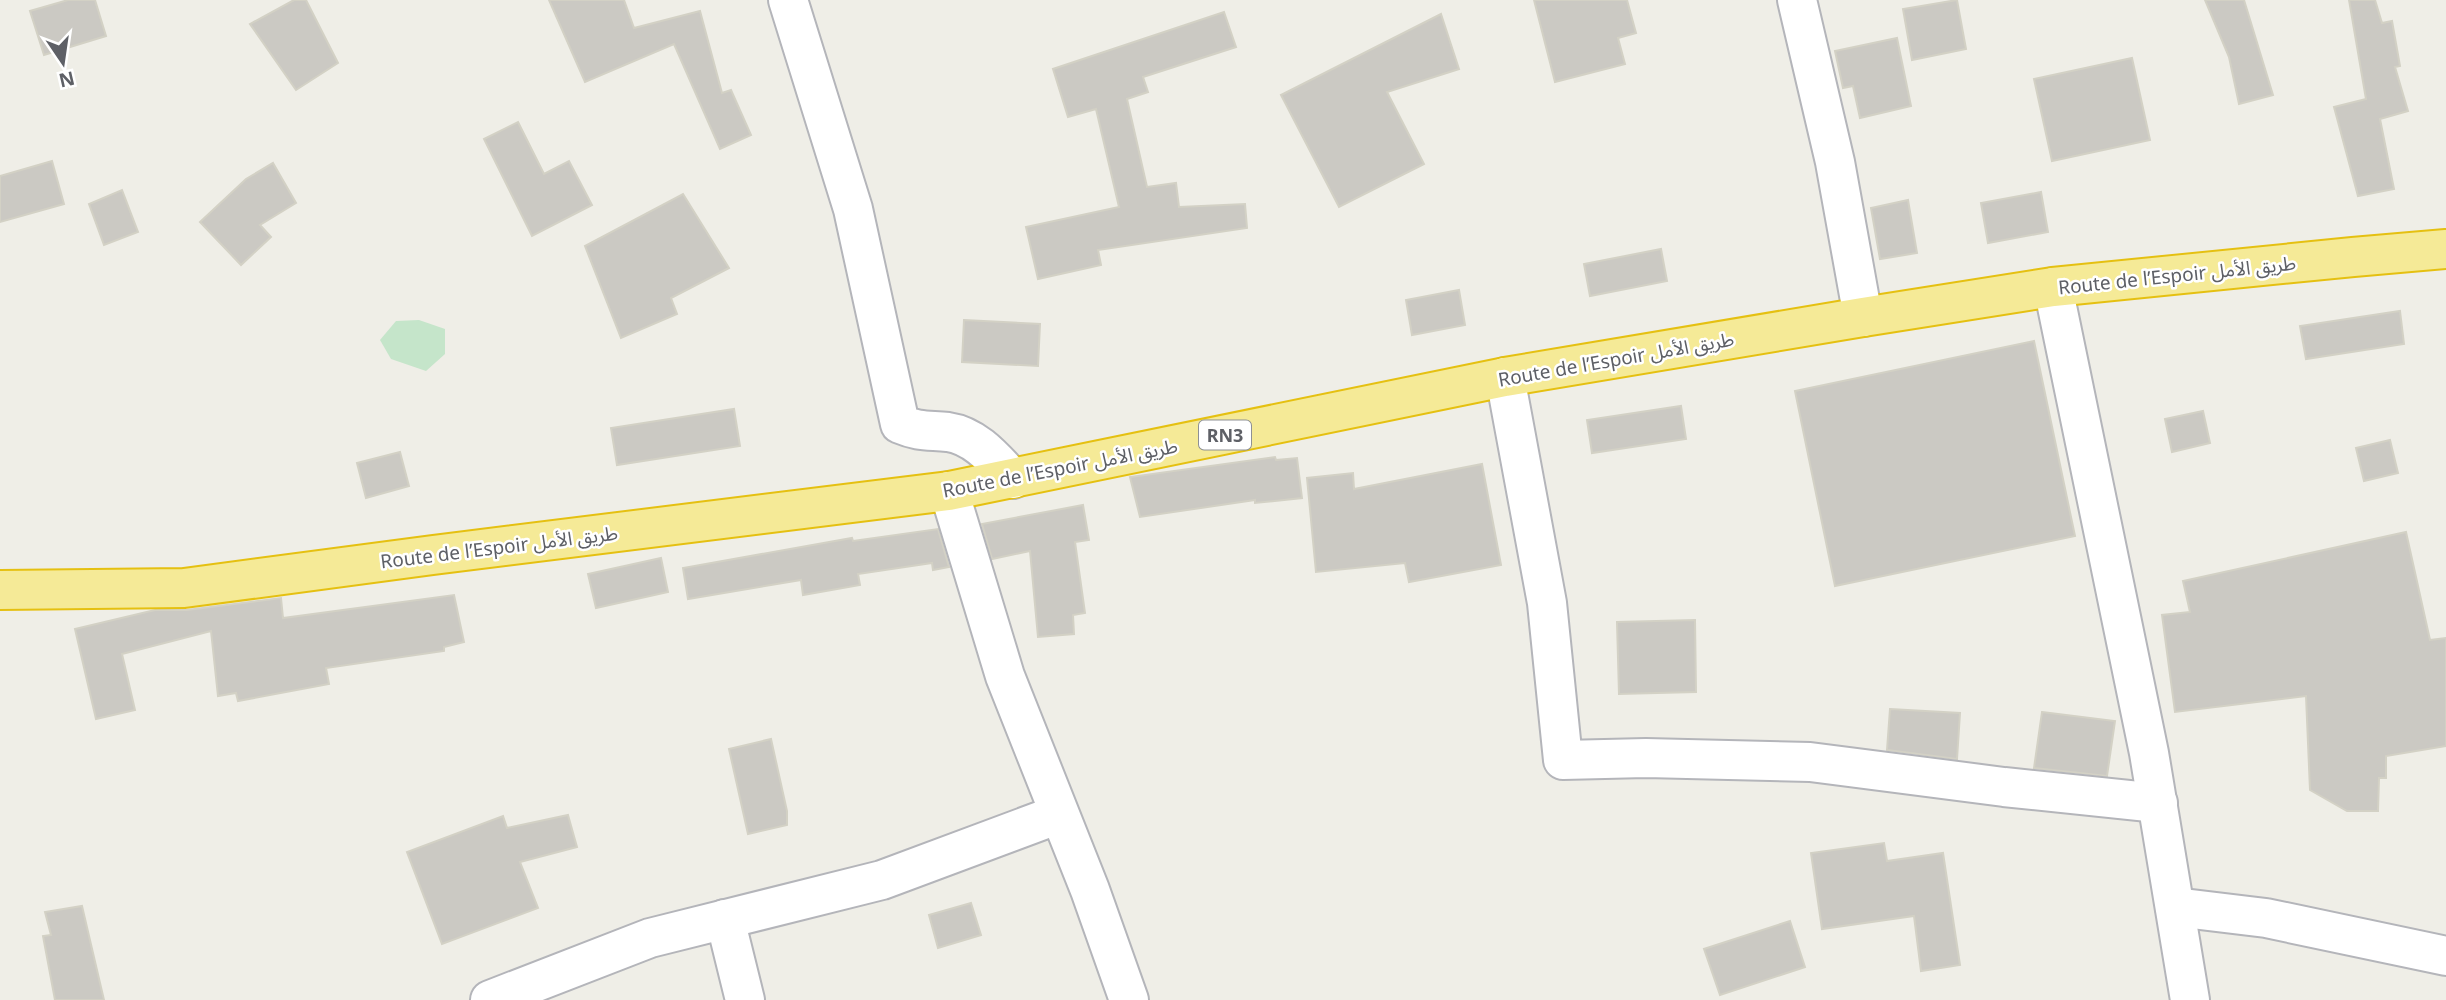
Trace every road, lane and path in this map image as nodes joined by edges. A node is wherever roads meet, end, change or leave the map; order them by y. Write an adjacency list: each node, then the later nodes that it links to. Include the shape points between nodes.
1 (788, 0): 7 (street, via 853,209 900,424 918,431 951,432 985,449)
2 (1797, 0): 5 (street, via 1835,162)
3 (2446, 250): 4 (highway, Route de l’Espoir طريق الأمل / RN3)
4 (2053, 287): 5 (highway, Route de l’Espoir طريق الأمل / RN3); 10 (street)
5 (1863, 317): 6 (highway, Route de l’Espoir طريق الأمل / RN3)
6 (1505, 377): 7 (highway, Route de l’Espoir طريق الأمل / RN3); 10 (street, via 1547,603 1563,760 1810,762)
7 (1013, 479): 8 (highway, Route de l’Espoir طريق الأمل / RN3)
8 (949, 491): 9 (highway, Route de l’Espoir طريق الأمل / RN3, via 184,588); 11 (street, via 1005,676)
9 (0, 590)
10 (2158, 803): 12 (street)
11 (1059, 814): 13 (street, via 882,880); 17 (street)
12 (2175, 907): 14 (street, via 2266,918); 18 (street)
13 (725, 919): 15 (street, via 650,938); 16 (street)
14 (2446, 956)
15 (490, 1000)
16 (745, 1000)
17 (1129, 1000)
18 (2190, 1000)

